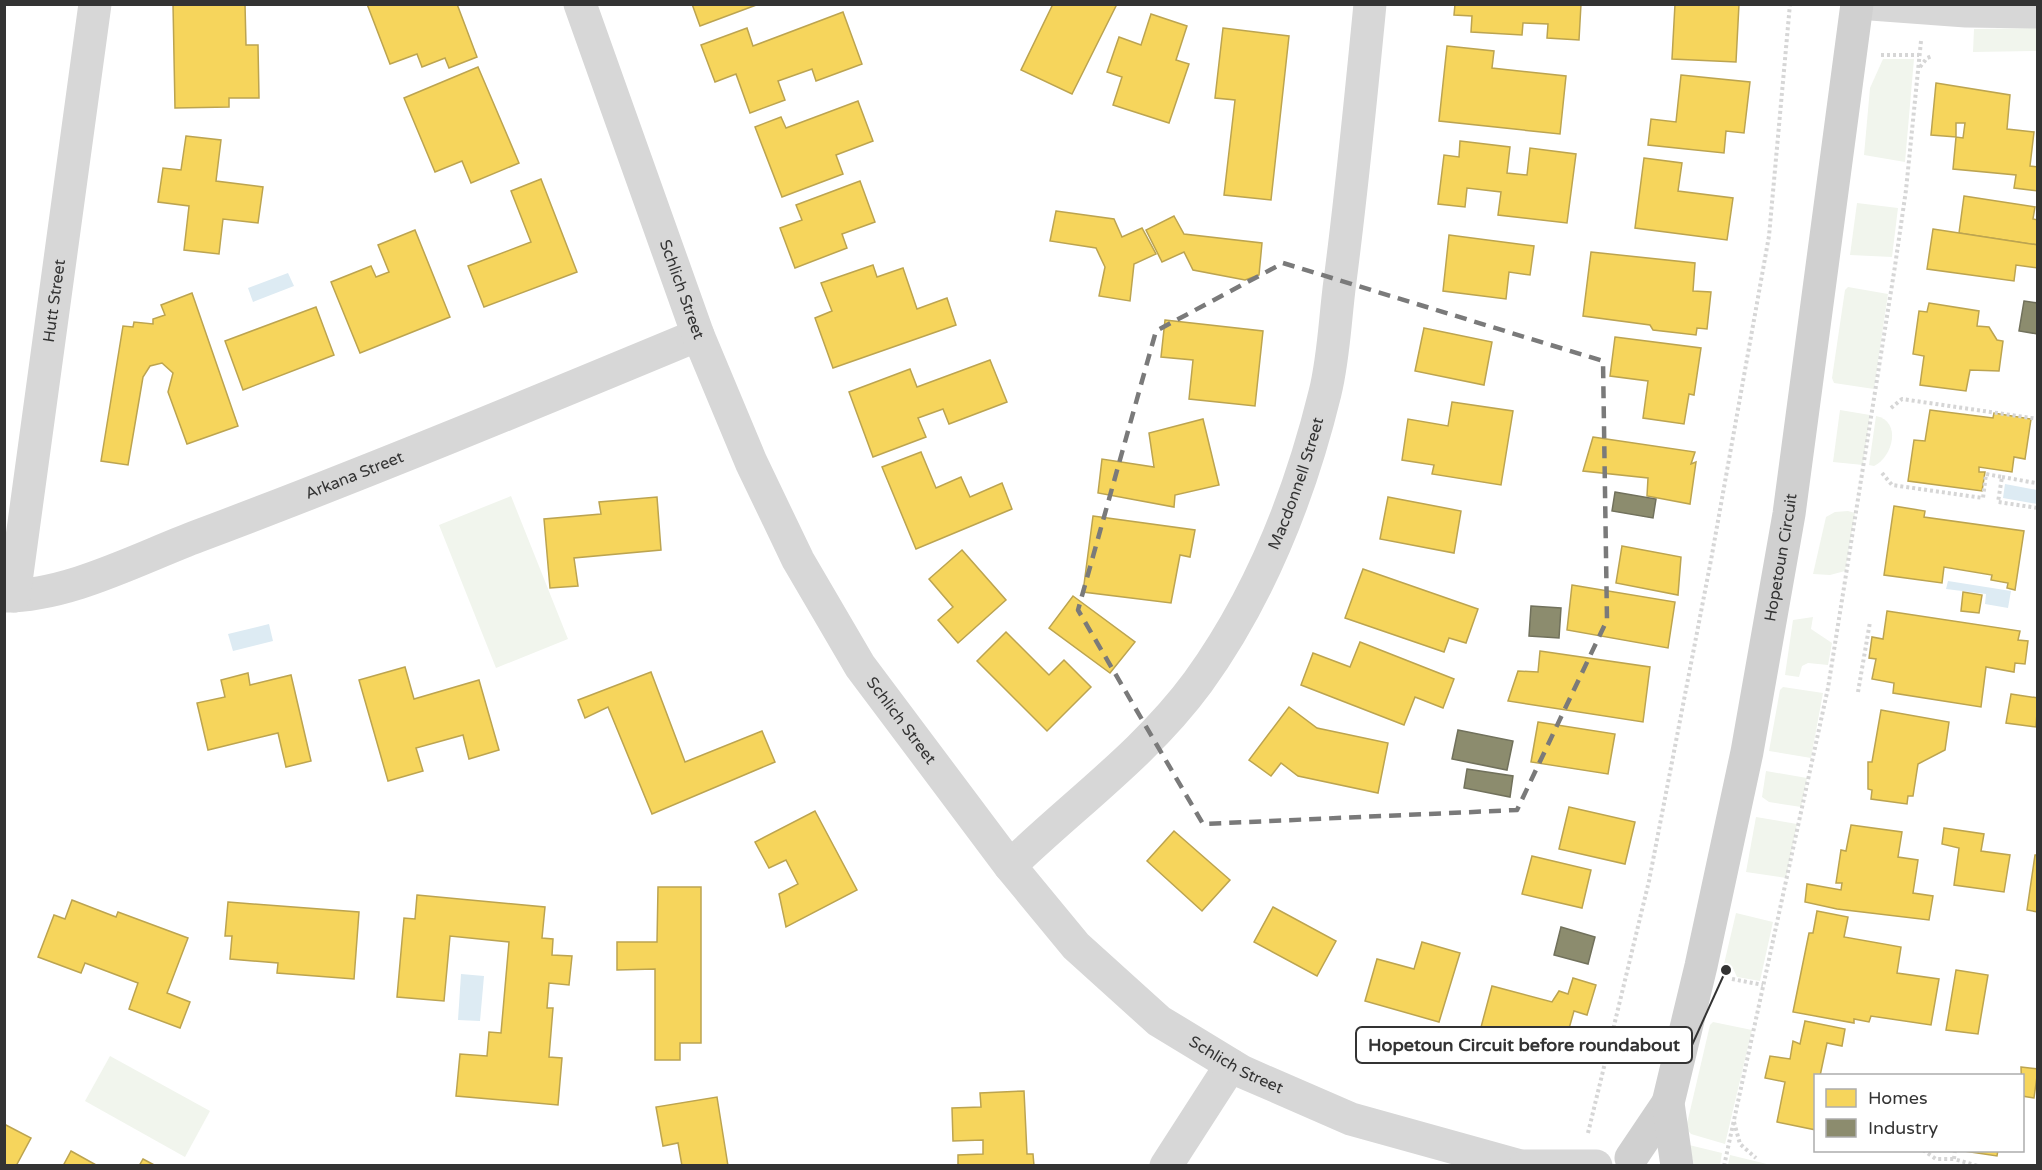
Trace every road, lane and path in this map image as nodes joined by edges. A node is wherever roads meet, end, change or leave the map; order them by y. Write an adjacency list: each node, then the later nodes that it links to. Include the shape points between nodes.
1 (96, 4): 19 (street, Hutt Street)
2 (580, 4): 11 (street, Schlich Street)
3 (1370, 4): 22 (street, Macdonnell Street, via 1352,189 1326,390 1302,476 1275,546 1239,620 1197,683 1147,742)
4 (1790, 4): 31 (path, via 1769,236 1709,571 1649,881 1592,1122)
5 (1857, 4): 24 (main road, Hopetoun Circuit, via 1790,506 1747,752)
6 (1870, 4): 7 (street)
7 (1923, 9): 8 (street); 10 (path)
8 (2037, 12)
9 (1932, 56): 10 (path)
10 (1918, 70): 25 (path, via 1892,287 1825,707)
11 (698, 335): 19 (street, Arkana Street, via 331,486 118,567 39,595); 22 (street, Schlich Street, via 751,462 798,560 860,666)
12 (1891, 408): 13 (path, via 1902,399)
13 (2037, 419)
14 (1882, 473): 16 (path, via 1892,484 1983,498 1986,474)
15 (2037, 476): 17 (path)
16 (2002, 477): 17 (path); 18 (path, via 1998,502)
17 (2037, 483)
18 (2037, 508)
19 (9, 596)
20 (1870, 622): 21 (path)
21 (1858, 692)
22 (1010, 866): 23 (street, Schlich Street, via 1076,946 1159,1021)
23 (1231, 1065): 32 (street); 33 (street, Schlich Street, via 1351,1119)
24 (1668, 1102): 30 (main road, Hopetoun Circuit); 36 (main road, Hopetoun Circuit)
25 (1734, 1118): 28 (path, via 1740,1144); 37 (path)
26 (1926, 1152): 29 (path, via 1936,1160)
27 (1955, 1152): 29 (path)
28 (1756, 1158)
29 (1954, 1159): 38 (path)
30 (1625, 1162): 36 (main road, via 1654,1155)
31 (1578, 1165): 34 (street); 35 (street)
32 (1166, 1166)
33 (1520, 1166)
34 (1525, 1166)
35 (1596, 1166)
36 (1677, 1166)
37 (1724, 1166)
38 (1978, 1166)

